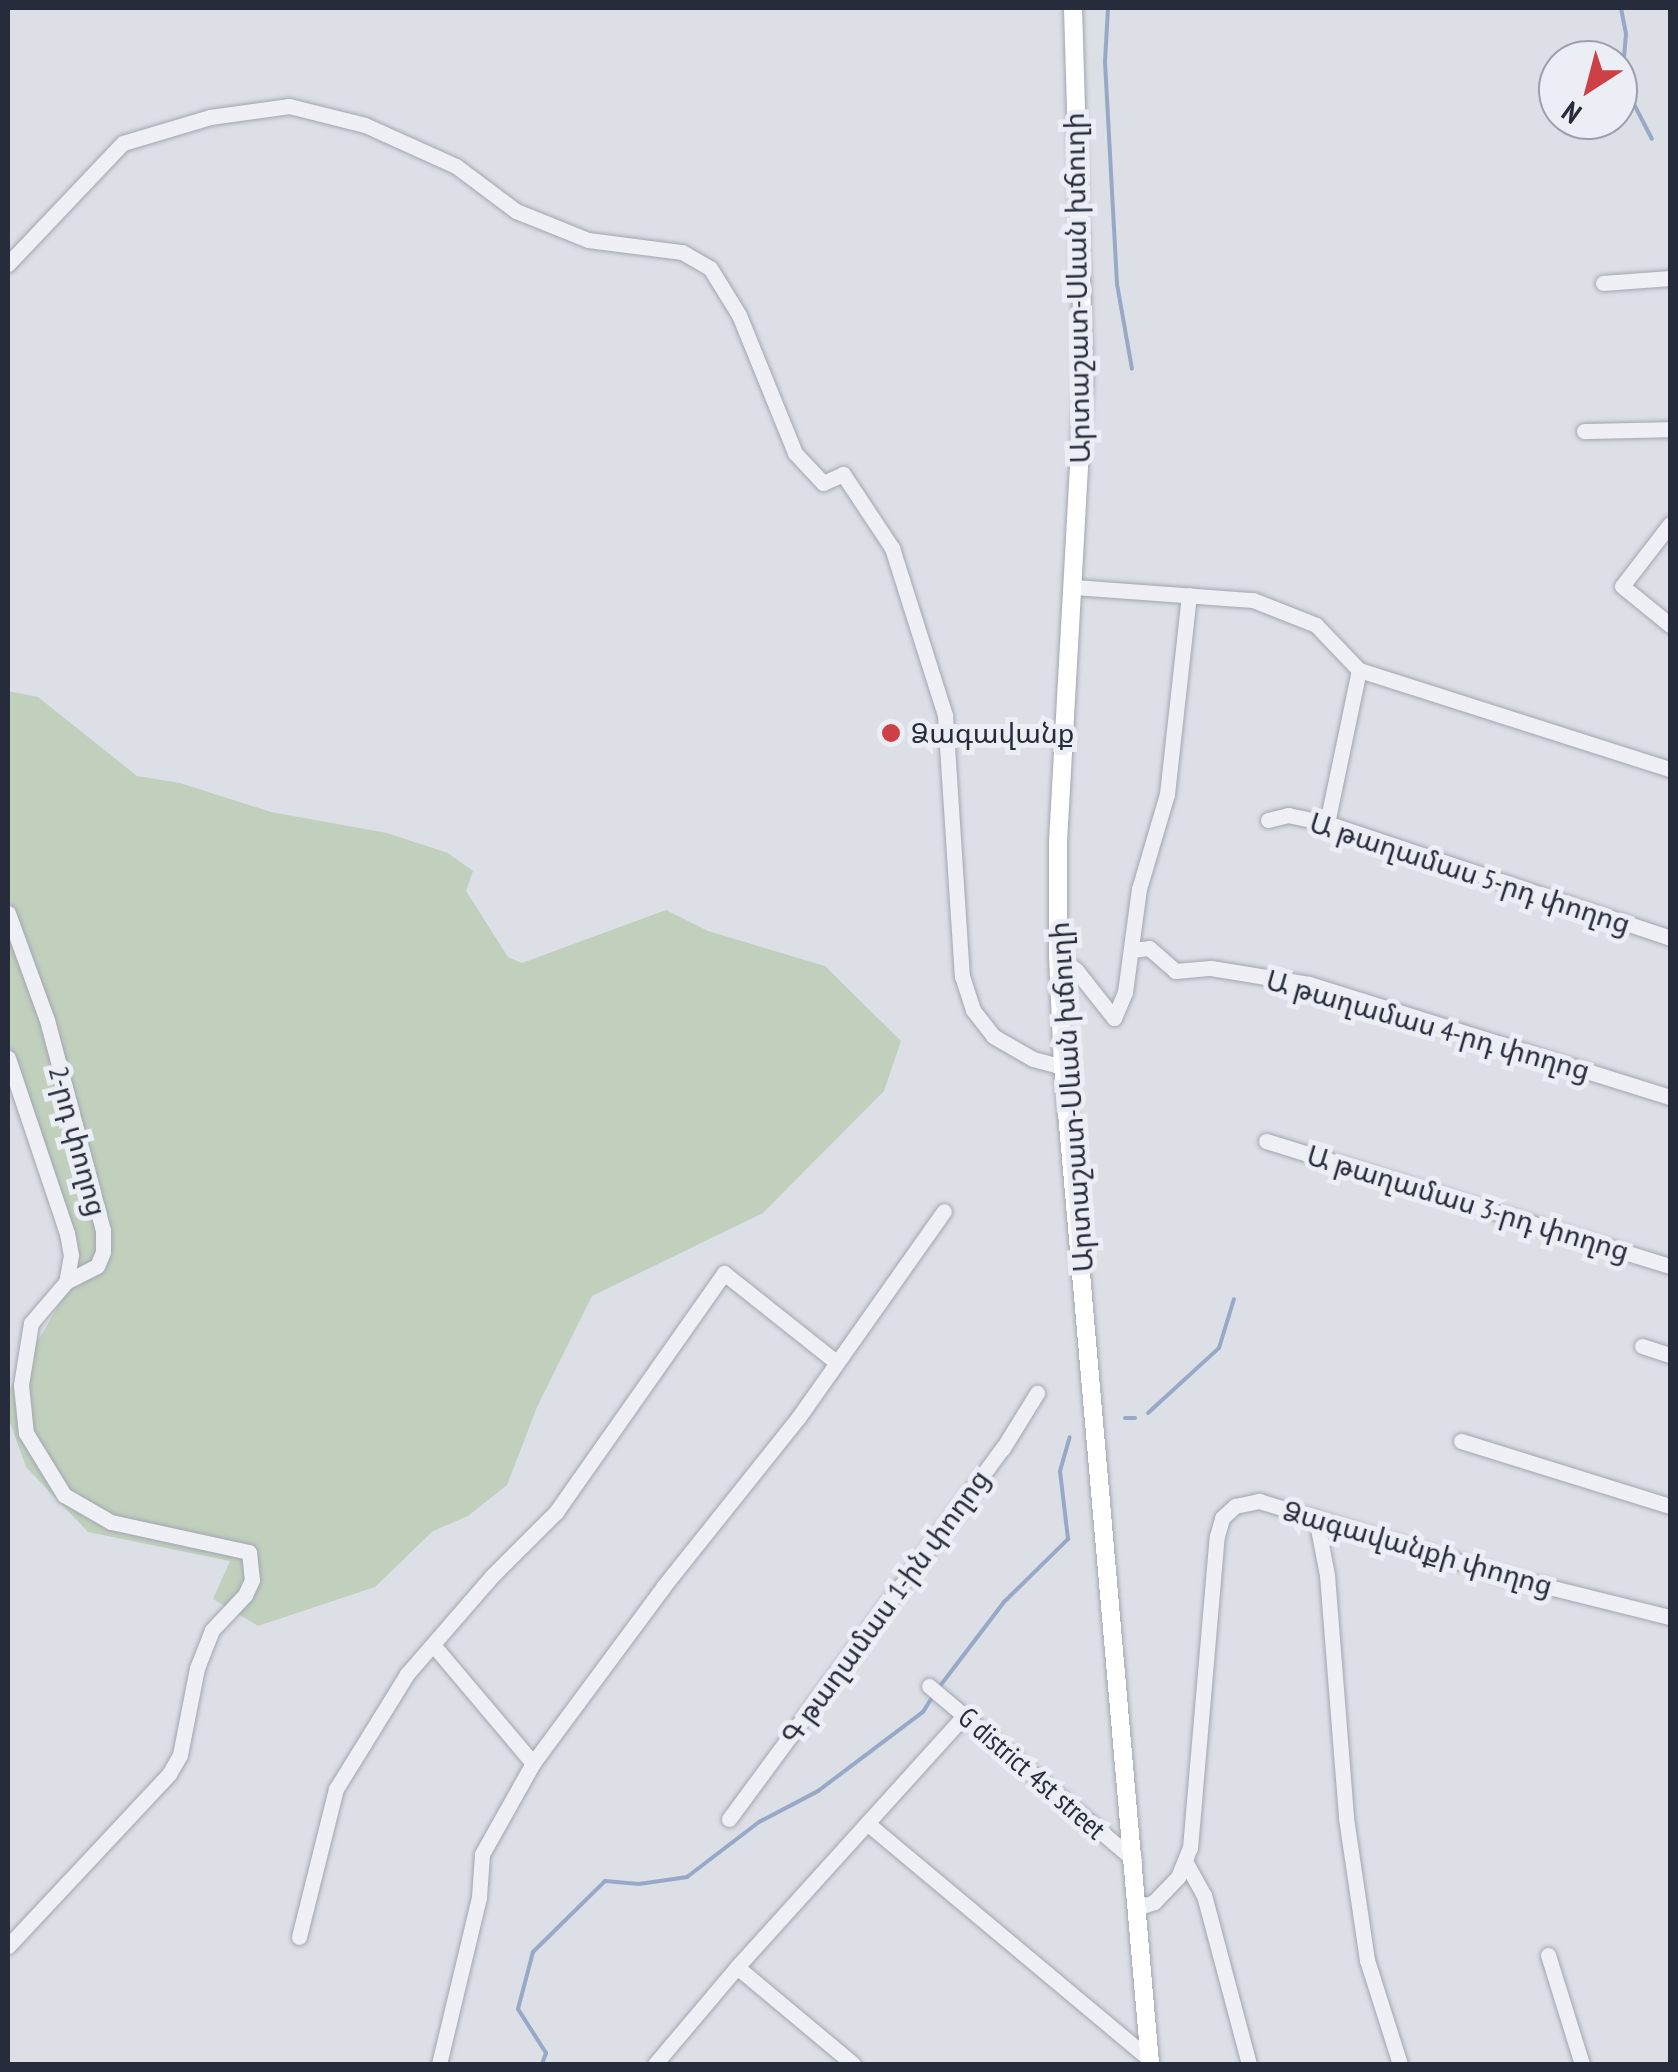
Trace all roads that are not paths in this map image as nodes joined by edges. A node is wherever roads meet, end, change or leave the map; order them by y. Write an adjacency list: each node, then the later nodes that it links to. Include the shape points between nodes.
1 (1072, 8): 8 (main road, Արտաշատ-Սևան խճուղի, via 1084,377)
2 (8, 264): 20 (street, via 123,142 210,117 290,106 380,132 456,166 516,212 588,240 682,252 710,268 739,314 795,453 823,483 843,474 892,548 944,715 962,976 973,1010 993,1036)
3 (1670, 278): 4 (street)
4 (1604, 283)
5 (1670, 429): 6 (street)
6 (1584, 431)
7 (1670, 524): 10 (street, via 1622,586)
8 (1074, 587): 9 (street); 18 (main road, Արտաշատ-Սևան խճուղի)
9 (1189, 596): 11 (street, via 1252,599 1316,625); 17 (street, via 1167,794)
10 (1670, 626)
11 (1359, 670): 12 (street); 14 (street)
12 (1670, 770)
13 (1268, 820): 14 (street, Ա թաղամաս 5-րդ փողոց, via 1288,814)
14 (1326, 823): 16 (street, Ա թաղամաս 5-րդ փողոց)
15 (8, 913): 25 (street, 2-րդ փողոց, via 47,1020 103,1230 96,1266)
16 (1670, 938)
17 (1131, 950): 18 (street, via 1114,1018); 21 (street, Ա թաղամաս 4-րդ փողոց, via 1149,948 1175,971 1211,968 1309,984)
18 (1058, 956): 20 (main road, Արտաշատ-Սևան խճուղի)
19 (8, 1058): 25 (street, via 68,1232)
20 (1063, 1067): 40 (main road, Արտաշատ-Սևան խճուղի)
21 (1670, 1098)
22 (1266, 1141): 24 (street, Ա թաղամաս 3-րդ փողոց)
23 (944, 1211): 28 (street)
24 (1670, 1266)
25 (66, 1282): 44 (street, 2-րդ փողոց, via 31,1323 21,1385 26,1433 64,1494 111,1522 249,1552 252,1580 212,1630 197,1668 180,1755 169,1774)
26 (1642, 1346): 27 (street)
27 (1670, 1355)
28 (836, 1362): 34 (street, via 724,1273 556,1512); 37 (street)
29 (1037, 1393): 38 (street, Գ թաղամաս 1-ին փողոց)
30 (1461, 1441): 31 (street)
31 (1670, 1506)
32 (1316, 1518): 33 (street, Ձագավանքի փողոց); 41 (street, Ձագավանքի փողոց, via 1260,1501 1235,1506 1222,1518); 52 (street, via 1367,1960)
33 (1670, 1617)
34 (434, 1646): 37 (street); 43 (street, via 407,1674 336,1789)
35 (930, 1686): 36 (street, G district 4st street)
36 (965, 1714): 39 (street); 40 (street, G district 4st street)
37 (534, 1763): 48 (street, via 482,1854 479,1897)
38 (729, 1818)
39 (867, 1823): 46 (street); 47 (street)
40 (1134, 1860): 42 (main road, Արտաշատ-Սևան խճուղի)
41 (1186, 1863): 42 (street, via 1164,1893); 51 (street, via 1204,1895)
42 (1140, 1908): 47 (main road, Արտաշատ-Սևան խճուղի)
43 (299, 1938)
44 (8, 1946)
45 (1548, 1955): 53 (street)
46 (737, 1966): 49 (street); 50 (street)
47 (1150, 2062)
48 (439, 2064)
49 (655, 2064)
50 (853, 2064)
51 (1248, 2064)
52 (1400, 2064)
53 (1582, 2064)

